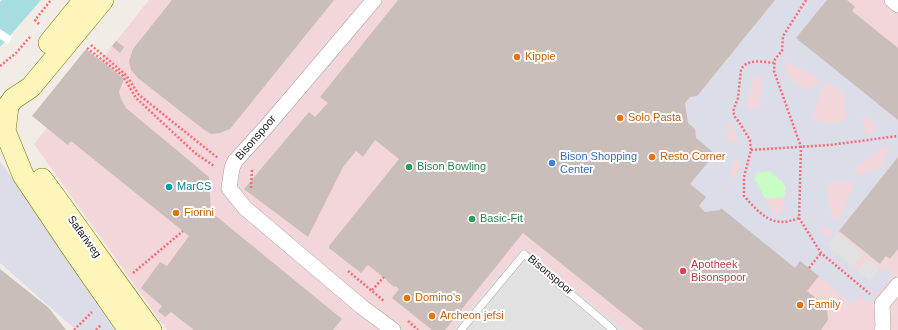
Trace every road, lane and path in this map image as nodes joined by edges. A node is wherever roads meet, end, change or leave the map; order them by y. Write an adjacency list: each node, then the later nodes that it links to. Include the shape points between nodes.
1 (51, 0): 8 (path, via 35,20)
2 (84, 0): 8 (street, Safariweg)
3 (104, 0): 8 (street, Safariweg)
4 (374, 0): 17 (street, Bisonspoor, via 235,161)
5 (806, 0): 9 (path, via 783,36 782,51)
6 (892, 0): 7 (street)
7 (898, 5)
8 (65, 38): 10 (street, Safariweg, via 30,87); 16 (path, via 75,52 83,45 123,76 136,98 195,153); 17 (path, via 126,75 138,95)
9 (774, 63): 12 (path, via 774,71); 14 (path, via 748,63 741,70 738,98 733,111 750,140)
10 (7, 103): 13 (street, Safariweg, via 5,131)
11 (898, 136): 12 (path)
12 (801, 147): 14 (path); 20 (path)
13 (13, 148): 26 (street, Safariweg, via 34,168); 32 (street, Safariweg, via 23,175)
14 (751, 150): 20 (path, via 744,177 744,196 761,214 774,222 790,222)
15 (256, 165): 18 (path)
16 (214, 166)
17 (232, 168): 18 (path); 34 (street, Bisonspoor, via 229,188 245,208)
18 (251, 171): 19 (path)
19 (253, 194)
20 (799, 218): 22 (path)
21 (183, 231): 26 (path)
22 (821, 253): 23 (path); 27 (path)
23 (809, 268)
24 (347, 270): 28 (path)
25 (898, 285): 27 (street)
26 (118, 286): 33 (street, Safariweg)
27 (882, 304): 38 (street)
28 (389, 305)
29 (97, 307): 31 (path)
30 (406, 320): 35 (path)
31 (74, 330)
32 (129, 330)
33 (151, 330)
34 (393, 330)
35 (418, 330)
36 (461, 330): 37 (lane, Bisonspoor, via 524,254)
37 (613, 330)
38 (882, 330)

